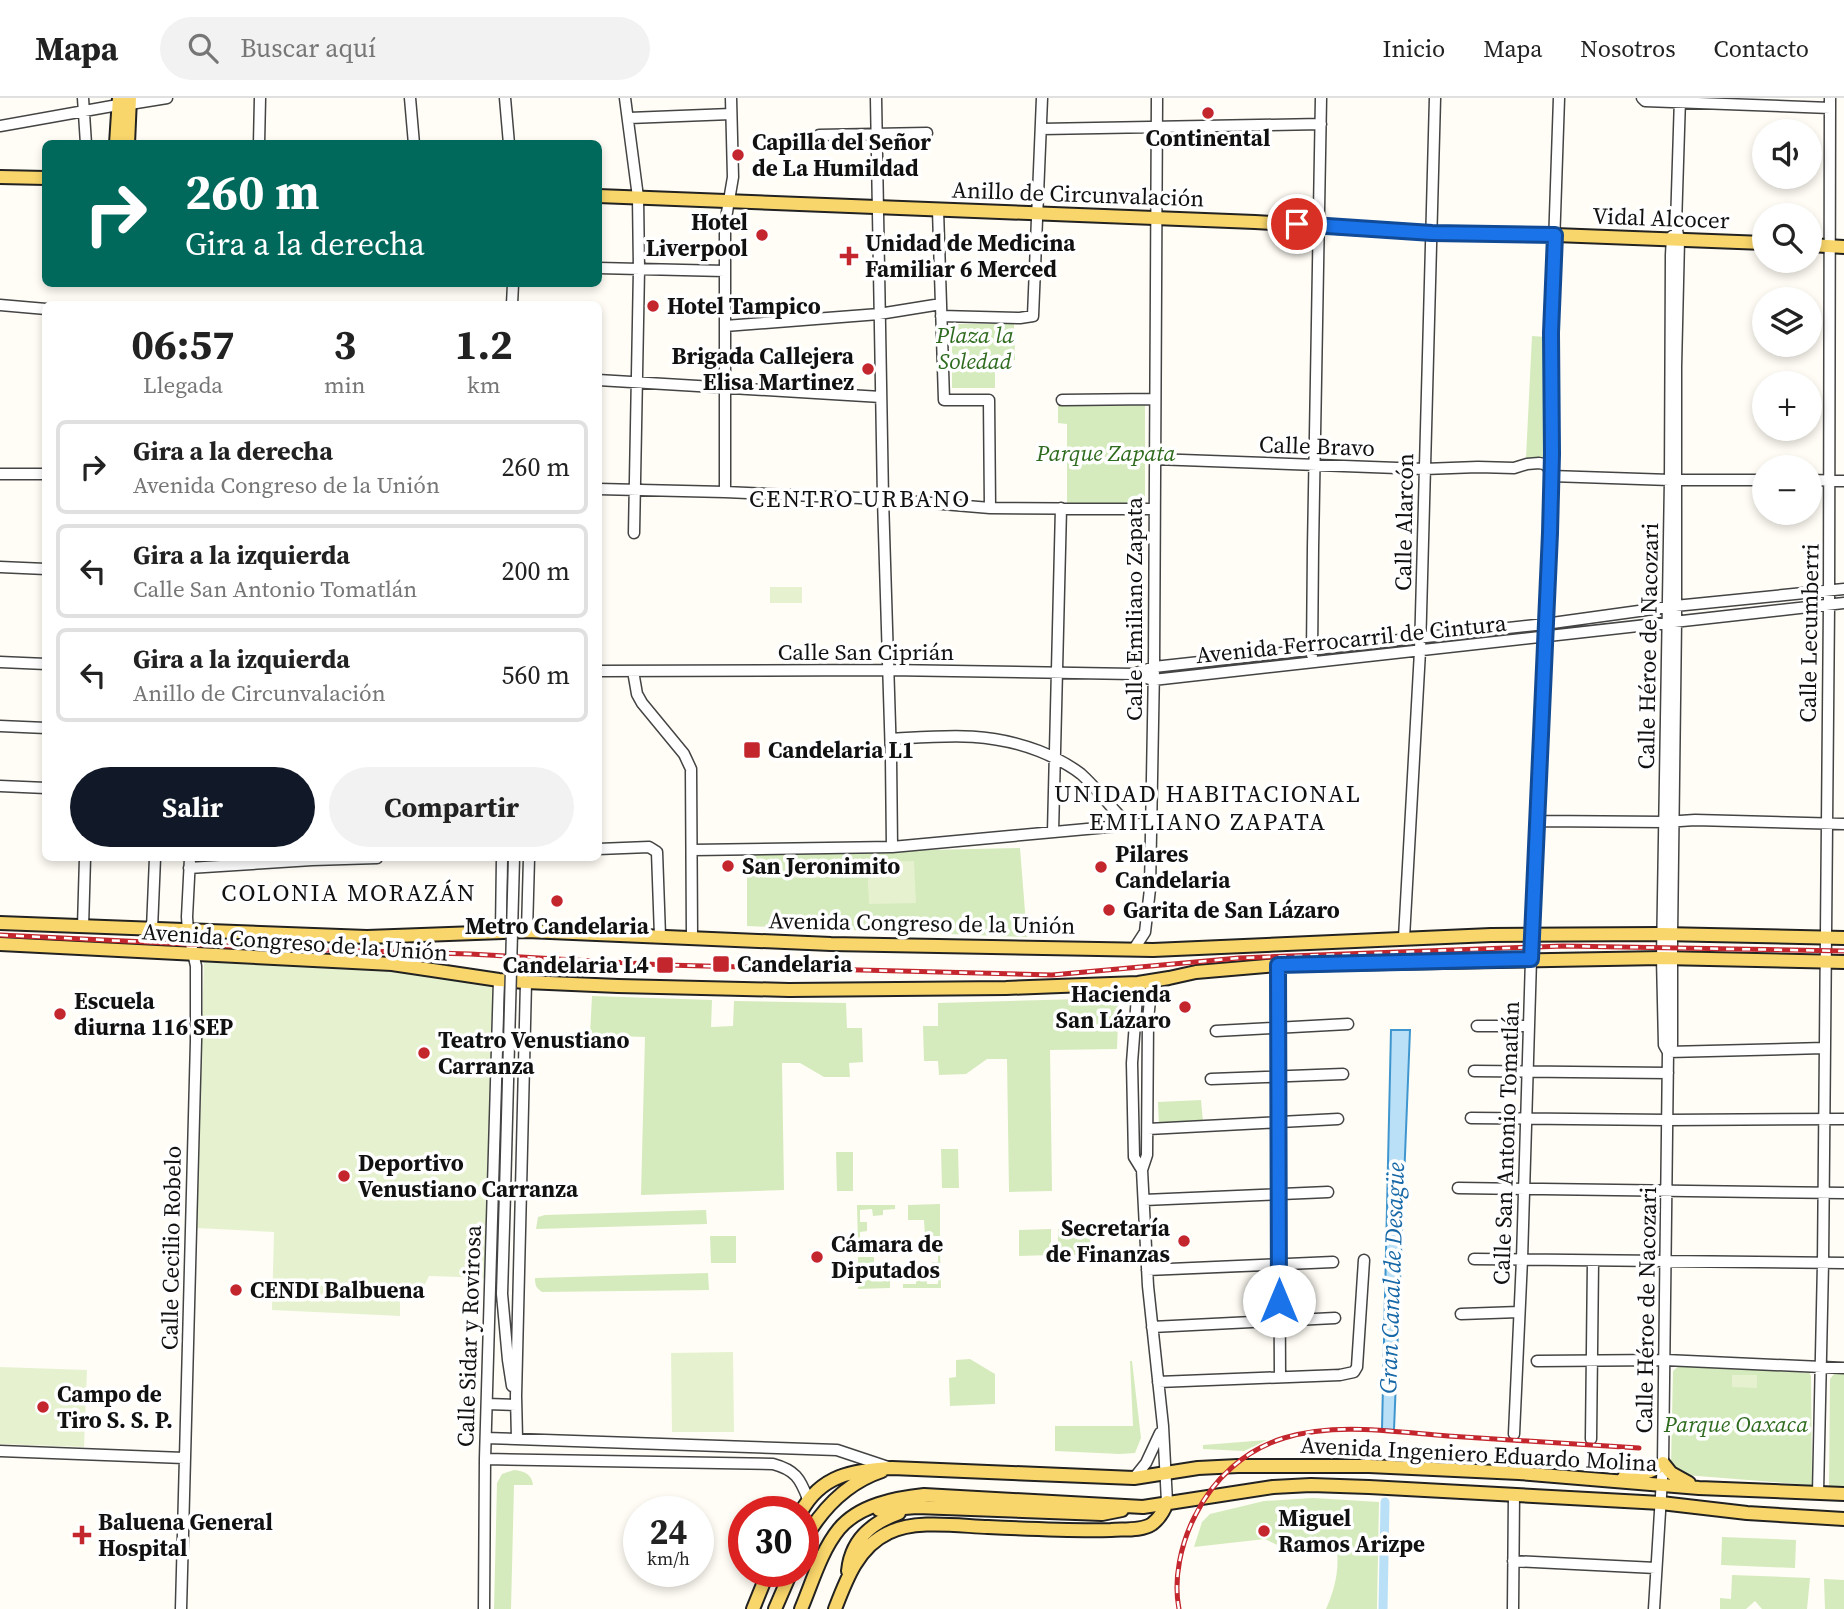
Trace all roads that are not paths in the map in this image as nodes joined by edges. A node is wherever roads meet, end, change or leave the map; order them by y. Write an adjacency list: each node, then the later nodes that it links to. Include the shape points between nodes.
1 (83, 98): 18 (street)
2 (167, 98): 16 (street)
3 (260, 98): 31 (street)
4 (410, 98): 32 (street)
5 (505, 98): 33 (street)
6 (625, 98): 20 (street)
7 (731, 98): 19 (street)
8 (876, 98): 26 (street)
9 (1042, 98): 24 (street)
10 (1157, 98): 23 (street, Calle Emiliano Zapata)
11 (1321, 98): 21 (street)
12 (1435, 98): 44 (street, Calle Alarcón)
13 (1559, 98): 45 (street, Calle San Antonio Tomatlán)
14 (1642, 98): 15 (street)
15 (1680, 100): 17 (street); 46 (street, Calle Héroe de Nacozari)
16 (124, 101): 18 (street); 29 (main road); 30 (main road)
17 (1830, 103): 49 (street, Calle Lecumberri)
18 (84, 110): 22 (street); 28 (street)
19 (731, 114): 20 (street); 38 (street)
20 (629, 118): 37 (street)
21 (1321, 124): 23 (street); 43 (street)
22 (0, 126)
23 (1157, 126): 24 (street); 42 (street, Calle Emiliano Zapata)
24 (1041, 129): 41 (street)
25 (927, 133): 26 (street)
26 (877, 134): 27 (street); 39 (street)
27 (819, 135)
28 (86, 140)
29 (117, 140)
30 (128, 140)
31 (259, 140)
32 (414, 140)
33 (509, 140)
34 (0, 177): 35 (main road)
35 (42, 178)
36 (602, 196): 37 (main road, Anillo de Circunvalación)
37 (638, 197): 38 (main road, Anillo de Circunvalación); 52 (street)
38 (729, 201): 39 (main road, Anillo de Circunvalación); 53 (street)
39 (877, 207): 40 (main road, Anillo de Circunvalación); 57 (street)
40 (938, 210): 41 (main road, Anillo de Circunvalación); 54 (street)
41 (1038, 214): 42 (main road, Anillo de Circunvalación); 58 (street, via 1033,316)
42 (1157, 219): 43 (main road, Anillo de Circunvalación); 64 (street, Calle Emiliano Zapata)
43 (1318, 225): 44 (main road, Anillo de Circunvalación); 67 (street)
44 (1432, 233): 45 (main road, Anillo de Circunvalación); 68 (street, Calle Alarcón)
45 (1555, 235): 46 (main road, Vidal Alcocer); 71 (street, Calle San Antonio Tomatlán)
46 (1675, 240): 47 (main road, Vidal Alcocer); 72 (street, Calle Héroe de Nacozari)
47 (1752, 243)
48 (1822, 246): 49 (main road)
49 (1830, 246): 50 (main road); 75 (street, Calle Lecumberri)
50 (1844, 247)
51 (602, 268): 52 (street)
52 (639, 270): 53 (street); 61 (street)
53 (725, 271): 59 (street)
54 (941, 304): 57 (street); 58 (street)
55 (0, 305): 56 (street)
56 (42, 309)
57 (879, 314): 59 (street); 63 (street)
58 (942, 316): 81 (street, via 944,400 989,400)
59 (725, 326): 62 (street)
60 (602, 380): 61 (street)
61 (636, 382): 62 (street); 78 (street)
62 (726, 387): 63 (street); 79 (street)
63 (881, 397): 80 (street)
64 (1154, 399): 65 (street); 66 (street, Calle Emiliano Zapata)
65 (1062, 400)
66 (1154, 459): 67 (street, Calle Bravo); 83 (street, Calle Emiliano Zapata)
67 (1315, 465): 68 (street, Calle Bravo); 96 (street)
68 (1424, 469): 71 (street, Calle Bravo, via 1514,468 1539,463 1548,467); 94 (street, Calle Alarcón)
69 (0, 474): 70 (street)
70 (42, 474)
71 (1551, 476): 72 (street, Calle Bravo); 93 (street, Calle San Antonio Tomatlán)
72 (1673, 480): 73 (street, Calle Bravo); 91 (street, Calle Héroe de Nacozari)
73 (1752, 480)
74 (1822, 480): 75 (street)
75 (1829, 480): 76 (street); 88 (street, Calle Lecumberri)
76 (1844, 481)
77 (602, 489): 78 (street)
78 (635, 489): 79 (street); 84 (street)
79 (725, 492): 80 (street)
80 (883, 499): 81 (street); 102 (street)
81 (990, 508): 82 (street)
82 (1061, 509): 83 (street); 105 (street)
83 (1154, 509): 101 (street, Calle Emiliano Zapata)
84 (634, 533)
85 (0, 567): 86 (street)
86 (42, 569)
87 (1844, 589): 88 (street, Avenida Ferrocarril de Cintura)
88 (1829, 591): 90 (street, Calle Lecumberri); 91 (street, Avenida Ferrocarril de Cintura)
89 (1844, 603): 90 (street, Avenida Ferrocarril de Cintura)
90 (1829, 605): 92 (street, Avenida Ferrocarril de Cintura); 117 (street, Calle Lecumberri)
91 (1671, 607): 92 (street, Calle Héroe de Nacozari); 93 (street, Avenida Ferrocarril de Cintura)
92 (1672, 622): 95 (street, Avenida Ferrocarril de Cintura); 115 (street, Calle Héroe de Nacozari)
93 (1545, 624): 94 (street, Avenida Ferrocarril de Cintura); 95 (street, Calle San Antonio Tomatlán)
94 (1420, 638): 96 (street, Avenida Ferrocarril de Cintura); 97 (street, Calle Alarcón)
95 (1544, 638): 97 (street, Avenida Ferrocarril de Cintura); 114 (street, Calle San Antonio Tomatlán)
96 (1312, 650): 99 (street); 101 (street, Avenida Ferrocarril de Cintura)
97 (1420, 651): 99 (street, Avenida Ferrocarril de Cintura); 142 (street, Calle Alarcón)
98 (0, 662): 100 (street)
99 (1312, 663): 107 (street, Avenida Ferrocarril de Cintura)
100 (42, 664)
101 (1154, 667): 106 (street, Calle San Ciprián); 107 (street, Calle Emiliano Zapata)
102 (888, 670): 104 (street, Calle San Ciprián); 105 (street, Calle San Ciprián); 110 (street)
103 (602, 671): 104 (street, Calle San Ciprián)
104 (633, 671): 123 (street, via 642,703 691,769)
105 (1056, 674): 106 (street, Calle San Ciprián); 111 (street)
106 (1134, 674): 107 (street, Calle San Ciprián)
107 (1153, 680): 116 (street, Calle Emiliano Zapata)
108 (0, 726): 109 (street)
109 (42, 728)
110 (891, 739): 111 (street, via 976,736 1001,739); 121 (street)
111 (1055, 757): 119 (street, via 1098,790); 120 (street)
112 (0, 786): 113 (street)
113 (42, 788)
114 (1538, 821): 115 (street); 137 (street, Calle San Antonio Tomatlán)
115 (1669, 822): 117 (street); 138 (street, Calle Héroe de Nacozari)
116 (1152, 823): 119 (street); 146 (street, Calle Emiliano Zapata, via 1145,932)
117 (1826, 824): 118 (street); 141 (street, Calle Lecumberri)
118 (1844, 824)
119 (1129, 825): 120 (street)
120 (1053, 832): 121 (street)
121 (892, 847): 123 (street)
122 (602, 849): 139 (street, via 649,847 657,852)
123 (693, 850): 140 (street)
124 (85, 861): 132 (street)
125 (155, 861): 133 (street)
126 (251, 861): 130 (street)
127 (502, 861): 136 (street)
128 (514, 861): 197 (street, Calle Sidar y Rovirosa, bridge)
129 (528, 861): 135 (street)
130 (190, 863): 134 (street, Calle Cecilio Robelo)
131 (0, 923): 132 (main road, Avenida Congreso de la Unión)
132 (83, 927): 133 (main road, Avenida Congreso de la Unión); 145 (main road)
133 (152, 929): 134 (main road, Avenida Congreso de la Unión)
134 (188, 931): 136 (main road, Avenida Congreso de la Unión, via 379,937); 147 (street, Calle Cecilio Robelo)
135 (527, 931): 136 (main road, Avenida Congreso de la Unión); 139 (main road, Avenida Congreso de la Unión)
136 (501, 932)
137 (1532, 934): 138 (main road, Avenida Congreso de la Unión); 142 (main road, Avenida Congreso de la Unión); 149 (street, Calle San Antonio Tomatlán)
138 (1667, 934): 141 (main road, Avenida Congreso de la Unión); 148 (street, Calle Héroe de Nacozari)
139 (660, 936): 140 (main road, Avenida Congreso de la Unión)
140 (692, 937): 146 (main road, Avenida Congreso de la Unión)
141 (1825, 937): 143 (main road, Avenida Congreso de la Unión); 150 (street, Calle Lecumberri)
142 (1404, 938): 146 (main road, Avenida Congreso de la Unión)
143 (1844, 938)
144 (0, 944): 145 (main road, Avenida Congreso de la Unión)
145 (57, 947): 147 (main road, Avenida Congreso de la Unión)
146 (1134, 949)
147 (195, 954): 153 (main road, Avenida Congreso de la Unión, via 392,964); 219 (street, Calle Cecilio Robelo)
148 (1667, 958): 149 (main road, Avenida Congreso de la Unión); 150 (main road, Avenida Congreso de la Unión); 163 (street, Calle Héroe de Nacozari, via 1664,1045)
149 (1531, 959): 152 (main road, Avenida Congreso de la Unión); 159 (street, Calle San Antonio Tomatlán)
150 (1825, 961): 151 (main road, Avenida Congreso de la Unión); 162 (street, Calle Lecumberri)
151 (1844, 962)
152 (1278, 965): 154 (main road, Avenida Congreso de la Unión); 160 (street)
153 (499, 980): 155 (main road, Avenida Congreso de la Unión); 208 (street, Calle Sidar y Rovirosa)
154 (1152, 980): 156 (main road, Avenida Congreso de la Unión); 177 (street)
155 (526, 982): 156 (main road, Avenida Congreso de la Unión, via 789,990); 211 (street)
156 (1138, 982): 178 (street, via 1132,1076 1134,1157)
157 (1348, 1024): 160 (street)
158 (1477, 1026): 159 (street)
159 (1529, 1026): 165 (street, Calle San Antonio Tomatlán)
160 (1276, 1028): 161 (street); 168 (street)
161 (1216, 1031)
162 (1824, 1048): 163 (street); 175 (street, Calle Lecumberri)
163 (1668, 1052): 166 (street, Calle Héroe de Nacozari)
164 (1474, 1070): 165 (street)
165 (1527, 1071): 166 (street); 172 (street, Calle San Antonio Tomatlán)
166 (1668, 1073): 174 (street, Calle Héroe de Nacozari)
167 (1343, 1074): 168 (street)
168 (1277, 1076): 169 (street); 176 (street)
169 (1211, 1079)
170 (1471, 1118): 172 (street)
171 (1338, 1119): 176 (street)
172 (1526, 1119): 174 (street); 180 (street, Calle San Antonio Tomatlán)
173 (1844, 1119): 175 (street)
174 (1667, 1120): 175 (street); 181 (street, Calle Héroe de Nacozari)
175 (1824, 1120): 183 (street, Calle Lecumberri)
176 (1278, 1123): 177 (street); 185 (street)
177 (1148, 1129): 178 (street)
178 (1142, 1170): 186 (street)
179 (1458, 1188): 180 (street)
180 (1524, 1188): 181 (street); 188 (street, Calle San Antonio Tomatlán)
181 (1667, 1191): 183 (street); 191 (street, Calle Héroe de Nacozari)
182 (1328, 1192): 185 (street)
183 (1824, 1193): 184 (street); 193 (street, Calle Lecumberri)
184 (1844, 1193)
185 (1279, 1194): 186 (street); 195 (street)
186 (1144, 1200): 196 (street)
187 (1474, 1259): 188 (street)
188 (1522, 1259): 190 (street); 198 (street, Calle San Antonio Tomatlán)
189 (1364, 1260): 209 (street, via 1354,1372)
190 (1593, 1261): 191 (street); 203 (street)
191 (1666, 1261): 193 (street); 204 (street, Calle Héroe de Nacozari)
192 (1333, 1262): 195 (street)
193 (1823, 1263): 194 (street); 206 (street, Calle Lecumberri)
194 (1844, 1263)
195 (1278, 1264): 196 (street); 201 (street)
196 (1147, 1270): 202 (street)
197 (502, 1294): 208 (street); 211 (street)
198 (1519, 1312): 199 (street); 214 (street, Calle San Antonio Tomatlán)
199 (1461, 1314)
200 (1335, 1318): 201 (street)
201 (1279, 1320): 202 (street); 209 (street)
202 (1152, 1327): 210 (street)
203 (1591, 1360): 204 (street); 205 (street); 217 (street)
204 (1665, 1360): 206 (street); 221 (street, Calle Héroe de Nacozari)
205 (1537, 1361)
206 (1821, 1367): 207 (street); 228 (street, Calle Lecumberri)
207 (1844, 1368)
208 (488, 1371): 212 (street, Calle Sidar y Rovirosa)
209 (1280, 1377): 210 (street)
210 (1158, 1382): 213 (street)
211 (516, 1401): 212 (street); 216 (street)
212 (486, 1404): 215 (street, Calle Sidar y Rovirosa)
213 (1163, 1426): 223 (street); 224 (street)
214 (1514, 1434)
215 (485, 1438): 216 (street, Avenida Ingeniero Eduardo Molina); 220 (street, Calle Sidar y Rovirosa)
216 (517, 1439): 222 (street, Avenida Ingeniero Eduardo Molina, via 837,1450)
217 (1591, 1439)
218 (0, 1451): 219 (street)
219 (184, 1458): 245 (street, Calle Cecilio Robelo)
220 (485, 1459): 231 (street, via 773,1464 798,1477); 246 (street, Calle Sidar y Rovirosa)
221 (1663, 1462): 225 (main road, via 1659,1468); 226 (street, Calle Héroe de Nacozari); 227 (main road, via 1676,1477)
222 (892, 1468): 224 (main road, Avenida Ingeniero Eduardo Molina); 232 (main road, via 841,1476); 238 (main road, via 845,1491)
223 (1166, 1472): 224 (main road, Avenida Ingeniero Eduardo Molina); 225 (main road, Avenida Ingeniero Eduardo Molina, via 1238,1466 1369,1466); 233 (street)
224 (1135, 1478)
225 (1612, 1480): 226 (main road, Avenida Ingeniero Eduardo Molina)
226 (1662, 1484): 227 (main road, Avenida Ingeniero Eduardo Molina); 234 (street, Calle Héroe de Nacozari)
227 (1699, 1488): 228 (main road, Avenida Ingeniero Eduardo Molina)
228 (1818, 1493): 230 (main road, Avenida Ingeniero Eduardo Molina)
229 (1514, 1494): 233 (main road, Avenida Ingeniero Eduardo Molina, via 1311,1485); 234 (main road, Avenida Ingeniero Eduardo Molina); 240 (street)
230 (1844, 1494)
231 (807, 1496)
232 (811, 1496)
233 (1167, 1502): 236 (main road, Avenida Ingeniero Eduardo Molina); 242 (main road, via 1163,1514 1151,1525 1136,1529 902,1527 873,1543)
234 (1661, 1503): 239 (main road, Avenida Ingeniero Eduardo Molina); 241 (street, Calle Héroe de Nacozari)
235 (917, 1507): 236 (main road, via 1102,1514); 237 (main road); 242 (main road, via 886,1518 860,1538 849,1558)
236 (1143, 1507): 237 (main road, Avenida Ingeniero Eduardo Molina, via 924,1495 897,1498)
237 (859, 1513): 249 (main road, Avenida Ingeniero Eduardo Molina, via 840,1528 826,1550)
238 (819, 1517)
239 (1844, 1519)
240 (1513, 1561): 241 (street); 251 (street)
241 (1656, 1568): 252 (street, Calle Héroe de Nacozari)
242 (848, 1575): 250 (main road)
243 (762, 1587): 247 (main road)
244 (785, 1587): 248 (main road)
245 (181, 1609)
246 (484, 1609)
247 (753, 1609)
248 (775, 1609)
249 (801, 1609)
250 (835, 1609)
251 (1513, 1609)
252 (1654, 1609)

